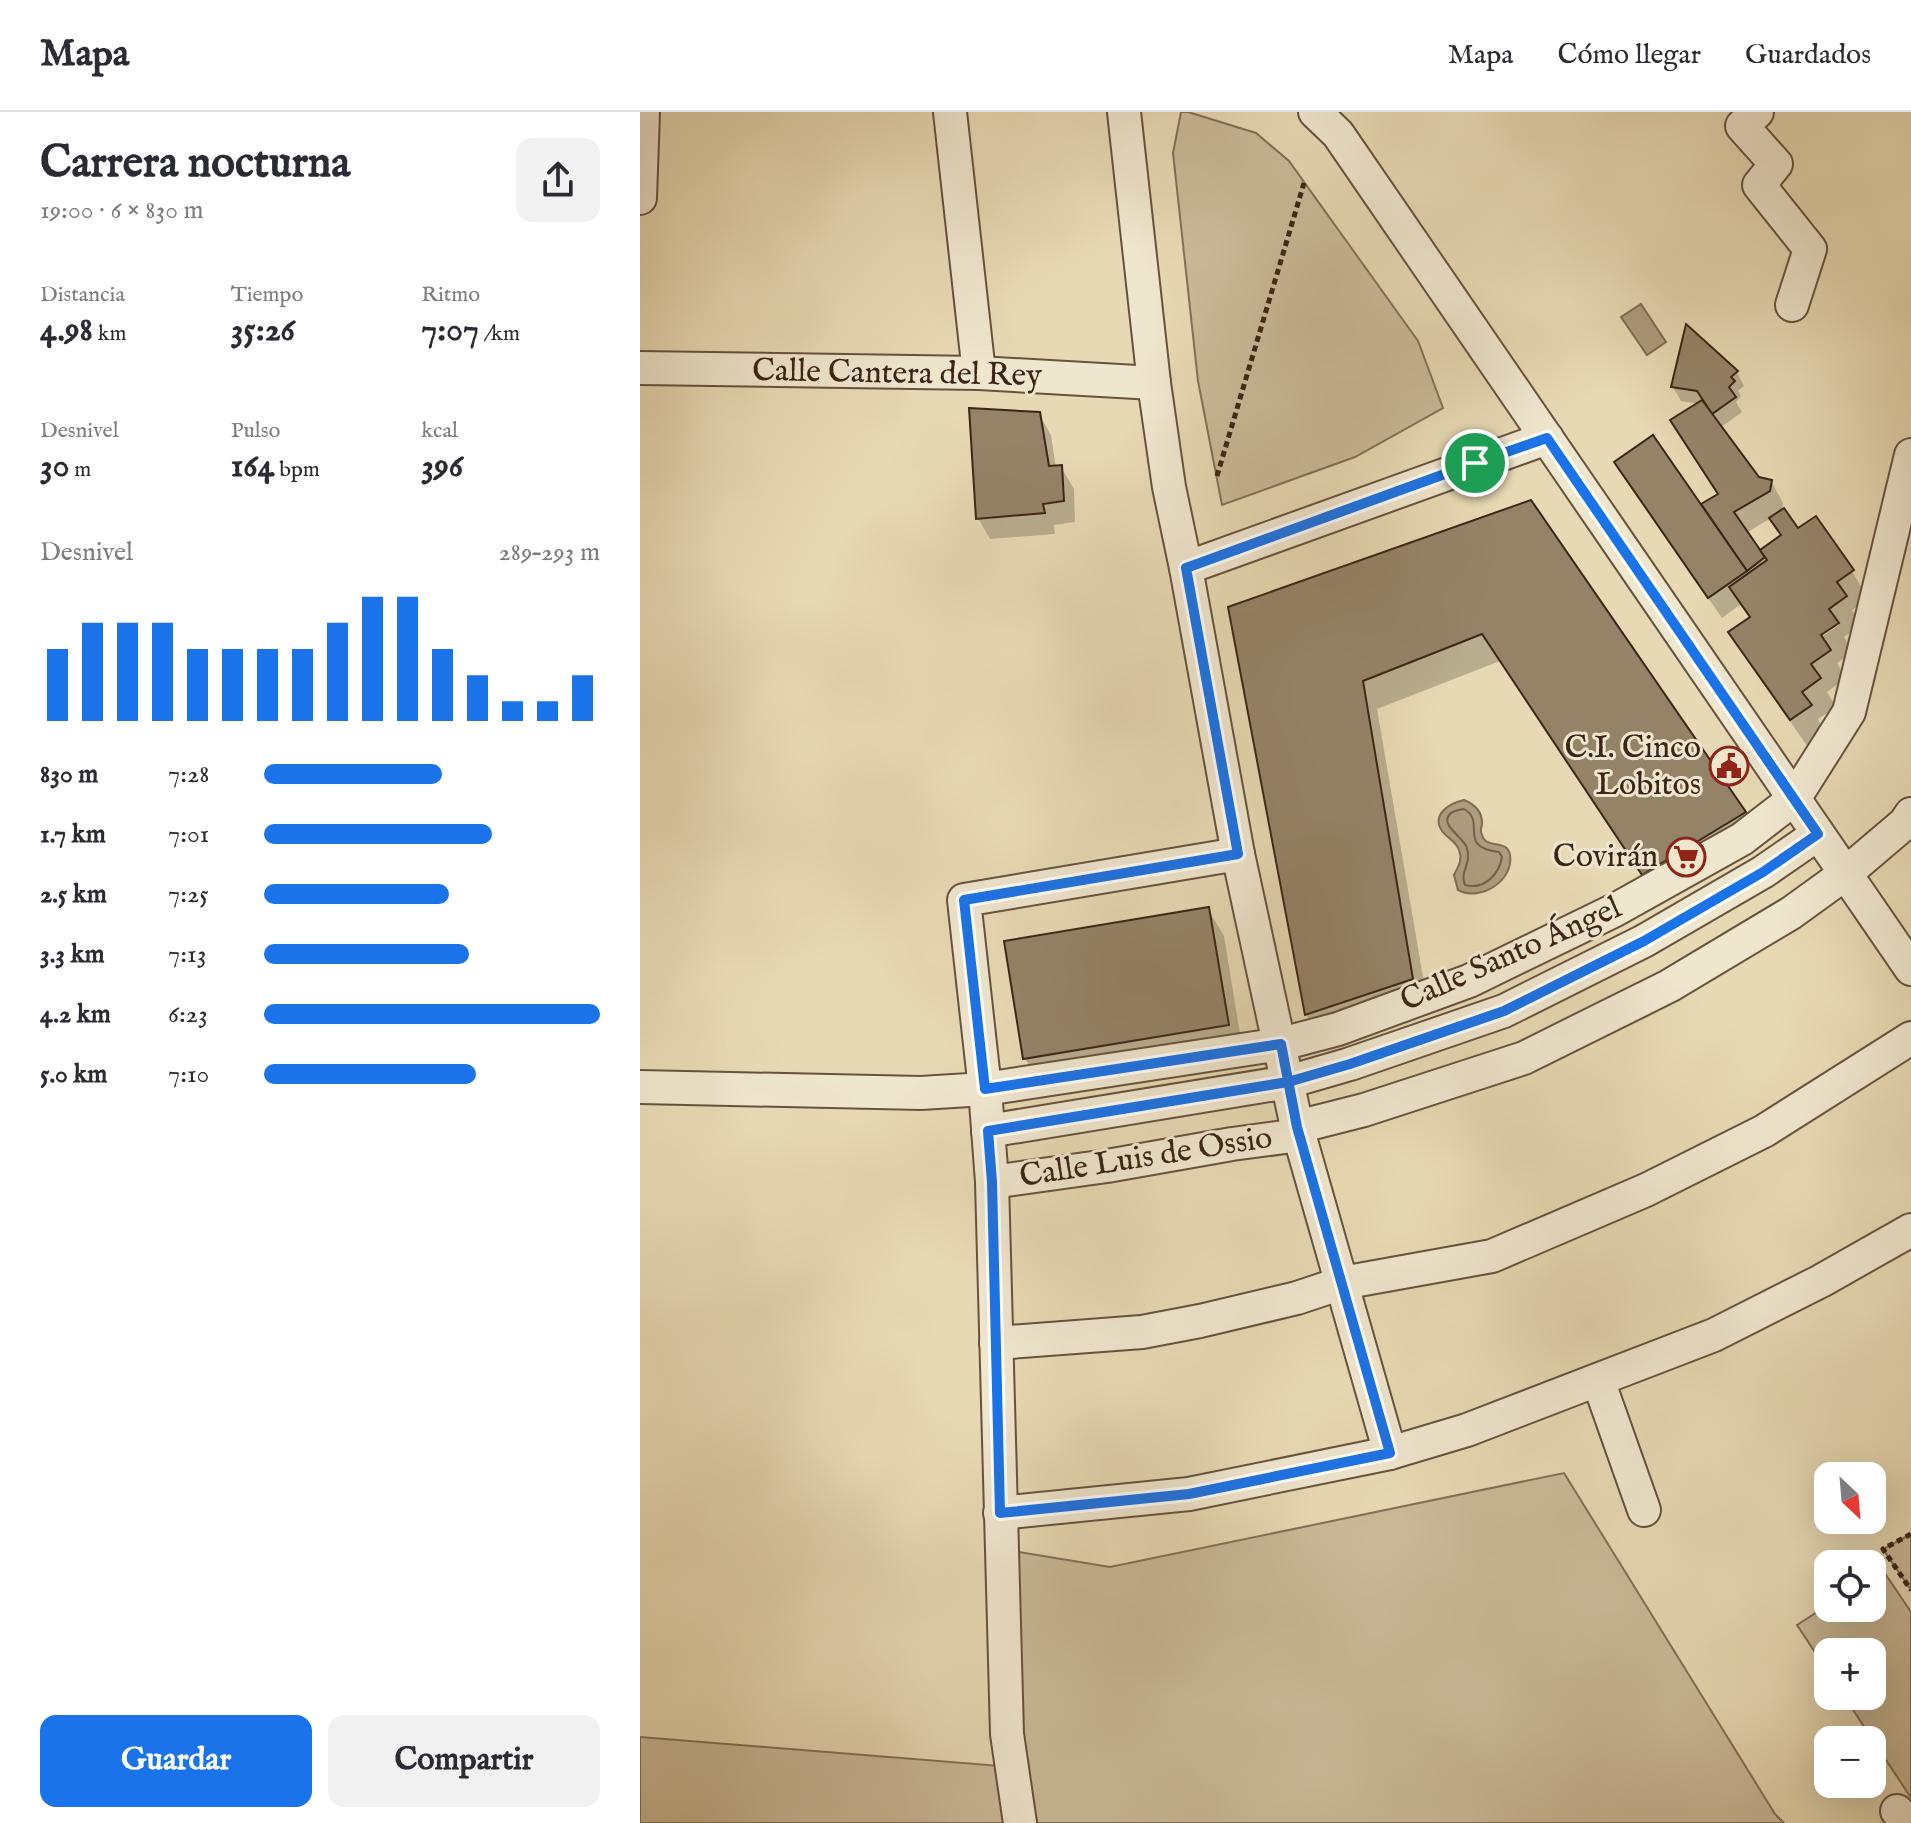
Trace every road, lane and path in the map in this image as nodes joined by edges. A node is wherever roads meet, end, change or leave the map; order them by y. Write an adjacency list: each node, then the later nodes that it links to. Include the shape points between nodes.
1 (643, 112): 7 (street)
2 (950, 112): 10 (street)
3 (1124, 112): 11 (street)
4 (1315, 112): 12 (street, via 1338,134)
5 (1757, 112): 8 (street, via 1742,126 1776,164 1759,185 1810,249)
6 (1304, 183): 14 (path)
7 (640, 198)
8 (1792, 305)
9 (640, 368): 10 (street, Calle Cantera del Rey)
10 (979, 373): 11 (street, Calle Cantera del Rey)
11 (1154, 383): 15 (street)
12 (1547, 438): 15 (street); 16 (street)
13 (1911, 455): 16 (street, Calle Santo Ángel, via 1849,712)
14 (1217, 476)
15 (1186, 568): 19 (street)
16 (1794, 799): 18 (street); 23 (street, Calle Santo Ángel, via 1742,839 1615,910 1469,981)
17 (1911, 814): 20 (street)
18 (1818, 834): 20 (street); 24 (street, Calle Santo Ángel, via 1644,941 1504,1011)
19 (1238, 854): 23 (street); 26 (street, via 964,900)
20 (1845, 874): 21 (street); 28 (street, via 1669,986 1524,1058)
21 (1911, 969)
22 (1911, 1038): 31 (street, via 1764,1131 1646,1190 1492,1256)
23 (1281, 1044): 24 (street); 26 (street, Calle Santo Ángel)
24 (1288, 1082): 27 (street, Calle Santo Ángel); 28 (street)
25 (640, 1087): 26 (street, Calle Santo Ángel, via 921,1093)
26 (985, 1089): 27 (street)
27 (988, 1131): 29 (street)
28 (1298, 1131): 29 (street, Calle Luis de Ossio); 31 (street)
29 (992, 1182): 32 (street)
30 (1911, 1230): 33 (street, via 1714,1335)
31 (1342, 1283): 32 (street, via 1142,1332); 34 (street)
32 (996, 1343): 36 (street)
33 (1598, 1380): 34 (street); 35 (street)
34 (1390, 1453): 36 (street, via 1189,1494)
35 (1644, 1510)
36 (1000, 1513): 39 (street, via 1007,1734)
37 (1911, 1534): 38 (path, via 1883,1549)
38 (1911, 1590)
39 (1020, 1823)

